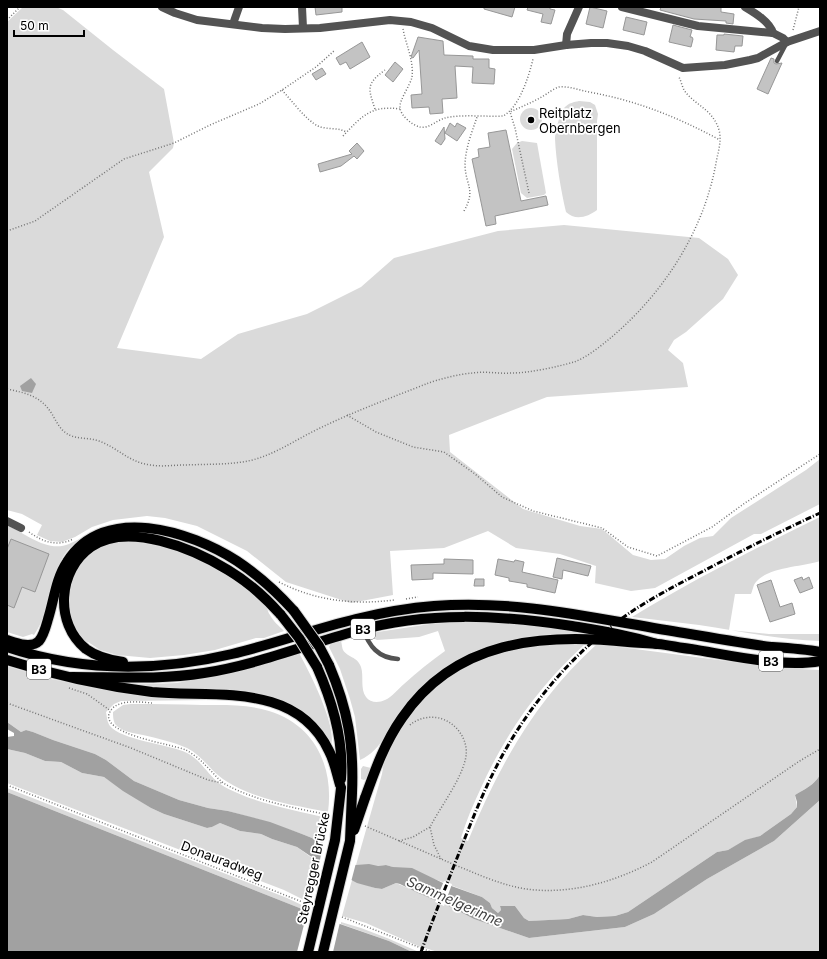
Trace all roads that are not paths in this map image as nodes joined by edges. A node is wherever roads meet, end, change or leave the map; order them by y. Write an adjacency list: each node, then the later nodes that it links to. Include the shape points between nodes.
1 (162, 7): 7 (street, via 197,20)
2 (239, 7): 7 (street)
3 (302, 7): 8 (street)
4 (579, 7): 12 (street, via 567,34)
5 (622, 7): 10 (street, via 698,26)
6 (745, 7): 10 (street, via 767,23)
7 (233, 24): 8 (street, via 262,28)
8 (303, 28): 12 (street, via 403,21 432,28 480,49 534,50)
9 (820, 31): 11 (street)
10 (773, 33): 11 (street)
11 (787, 42): 12 (street, via 758,58 725,65 683,68 659,56 628,46 591,43); 13 (lane)
12 (566, 45)
13 (777, 61)
14 (7, 521): 15 (street)
15 (21, 528)
16 (362, 629): 18 (main road, B3, via 433,617 488,617 614,632); 21 (lane, via 373,648 386,657); 25 (main road, B3, via 267,659 205,673 170,677)
17 (7, 640): 27 (main road, Steyregger Brücke / B3, bridge, via 28,645 38,642 44,634 62,571 72,554 96,536 114,530 148,527 192,539 237,561 294,611 319,646 342,697 352,755)
18 (657, 644): 23 (main road, B3, via 763,660 806,664); 27 (main road, B3, bridge, via 595,639 545,640 509,645 466,661 442,676 402,718 381,756)
19 (7, 647): 24 (main road, B3, via 44,658 78,664 110,667)
20 (820, 652): 24 (main road, B3, via 707,637 536,608 453,605 382,613 355,619 233,654)
21 (398, 659)
22 (7, 660): 25 (main road, B3)
23 (820, 661)
24 (146, 665): 26 (main road, B3, bridge, via 98,656 80,644 68,624 63,602 68,575 85,552 100,542 120,537 145,538 191,551 241,578 281,615 317,667 330,698 338,728 342,763)
25 (72, 677): 26 (main road, via 120,688 247,696 276,703 301,717 320,736 330,752)
26 (341, 788): 28 (main road, Steyregger Brücke / B3, bridge, via 335,840)
27 (350, 841): 29 (main road, Steyregger Brücke / B3, bridge)
28 (308, 952)
29 (323, 952)

